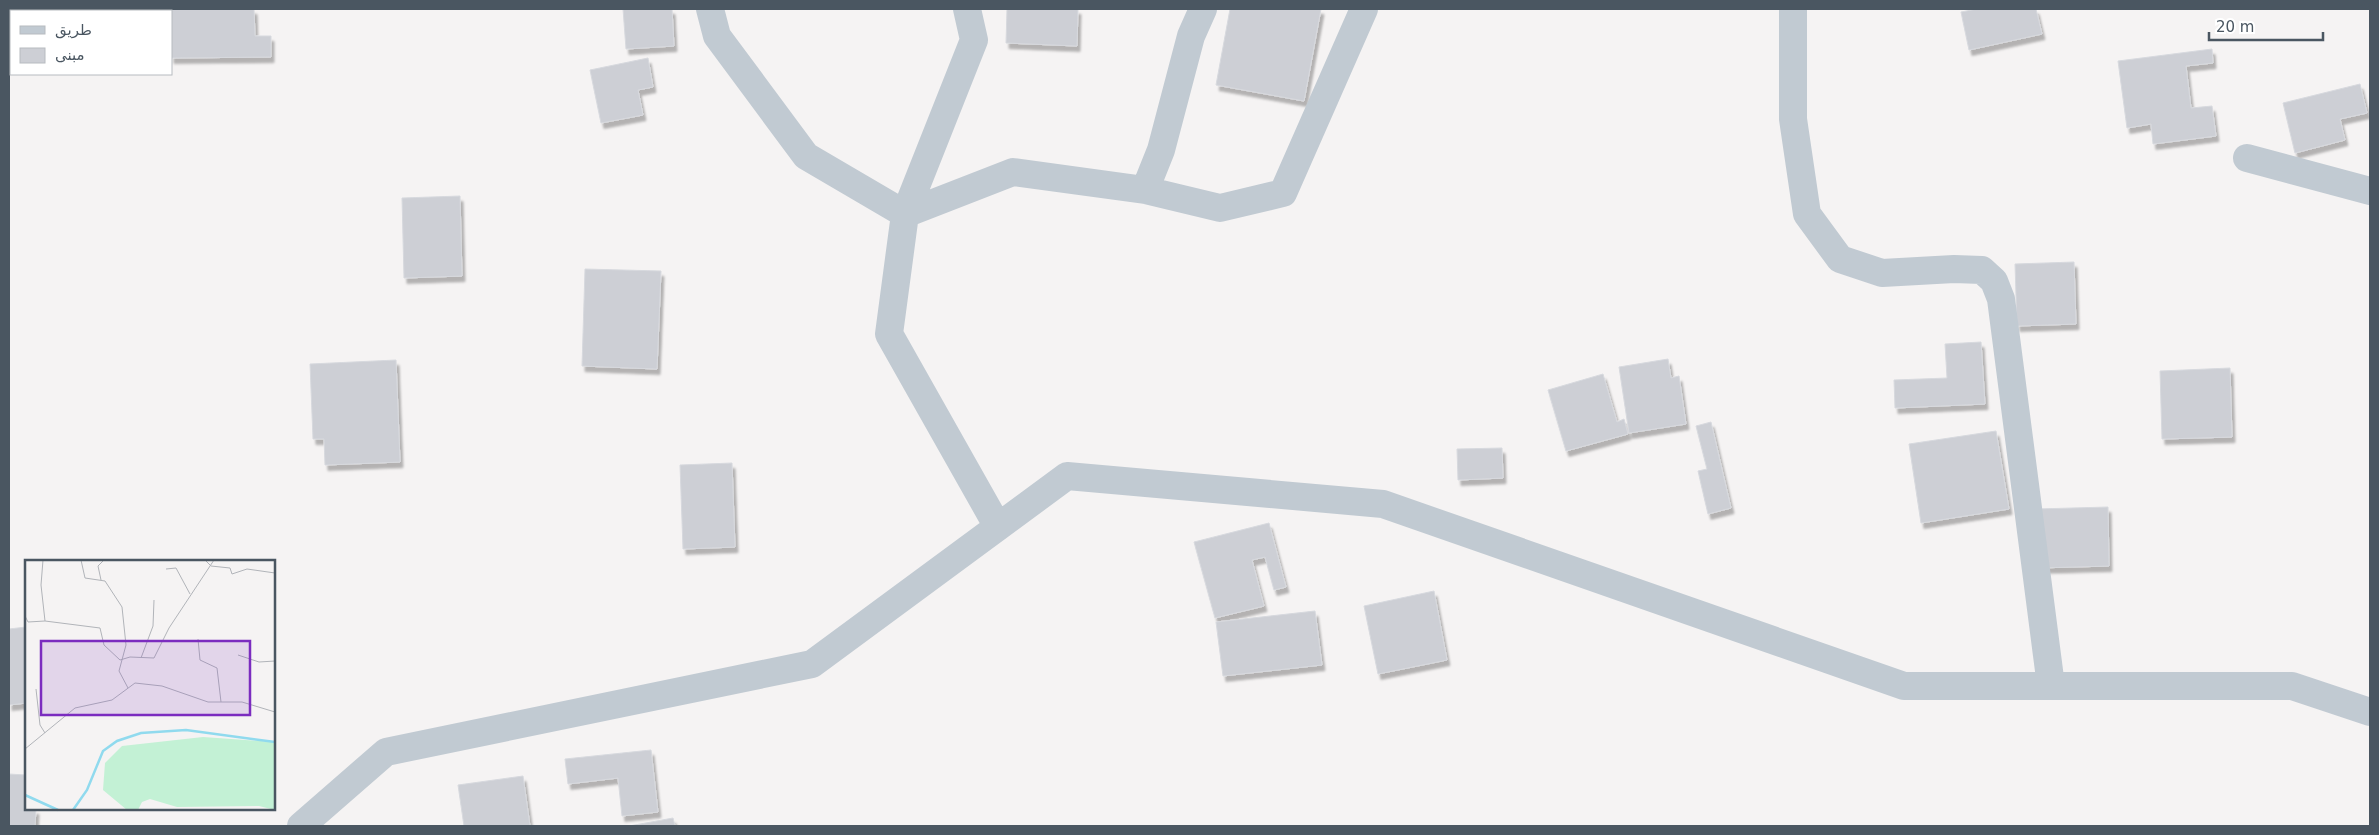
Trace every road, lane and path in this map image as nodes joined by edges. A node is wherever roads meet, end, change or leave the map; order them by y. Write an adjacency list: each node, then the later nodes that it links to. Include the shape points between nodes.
1 (710, 9): 9 (street, via 717,36 806,156)
2 (967, 9): 9 (street, via 974,40)
3 (1203, 9): 7 (street, via 1191,36 1161,150)
4 (1364, 9): 7 (street, via 1283,193 1220,208)
5 (1793, 9): 11 (street, via 1793,119 1807,214 1840,259 1882,273 1982,270 1994,281 2001,299)
6 (2247, 158): 8 (street)
7 (1145, 190): 9 (street, via 1013,172)
8 (2370, 191)
9 (905, 214): 10 (street, via 889,334)
10 (998, 527): 11 (street, via 1067,476 1383,504 1904,686); 13 (street, via 812,664 386,752)
11 (2051, 686): 12 (street, via 2292,686)
12 (2370, 712)
13 (301, 826)

